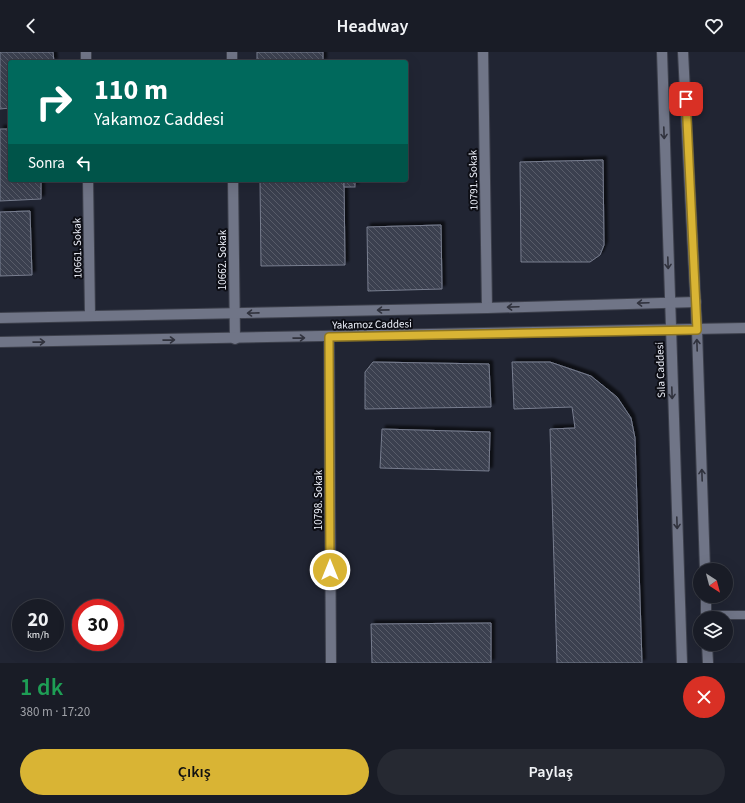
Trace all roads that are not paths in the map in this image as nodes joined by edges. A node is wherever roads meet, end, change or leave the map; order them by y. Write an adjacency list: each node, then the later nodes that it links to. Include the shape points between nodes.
1 (483, 52): 8 (street, 10791. Sokak)
2 (662, 52): 6 (street, Sıla Caddesi, one-way to 6)
3 (684, 52): 7 (street)
4 (88, 182): 10 (street, 10661. Sokak)
5 (233, 182): 9 (street, 10662. Sokak)
6 (669, 302): 7 (street, Yakamoz Caddesi); 8 (street, Yakamoz Caddesi, one-way to 8); 13 (street, Sıla Caddesi)
7 (696, 302): 14 (street)
8 (487, 308): 9 (street, Yakamoz Caddesi, one-way to 9)
9 (234, 313): 10 (street, Yakamoz Caddesi); 16 (street, 10662. Sokak)
10 (90, 315): 11 (street, Yakamoz Caddesi)
11 (0, 318)
12 (745, 328): 14 (street, Yakamoz Caddesi)
13 (670, 330): 14 (street, Yakamoz Caddesi); 15 (street, Yakamoz Caddesi); 23 (street, Sıla Caddesi, one-way to 23)
14 (697, 330): 18 (street, one-way to 14)
15 (329, 337): 16 (street, Yakamoz Caddesi, one-way to 15); 22 (street, 10798. Sokak)
16 (235, 339): 17 (street, Yakamoz Caddesi, one-way to 16)
17 (0, 342)
18 (705, 563)
19 (745, 615): 20 (lane)
20 (733, 616)
21 (707, 651): 24 (street)
22 (330, 663)
23 (682, 663)
24 (708, 663)

